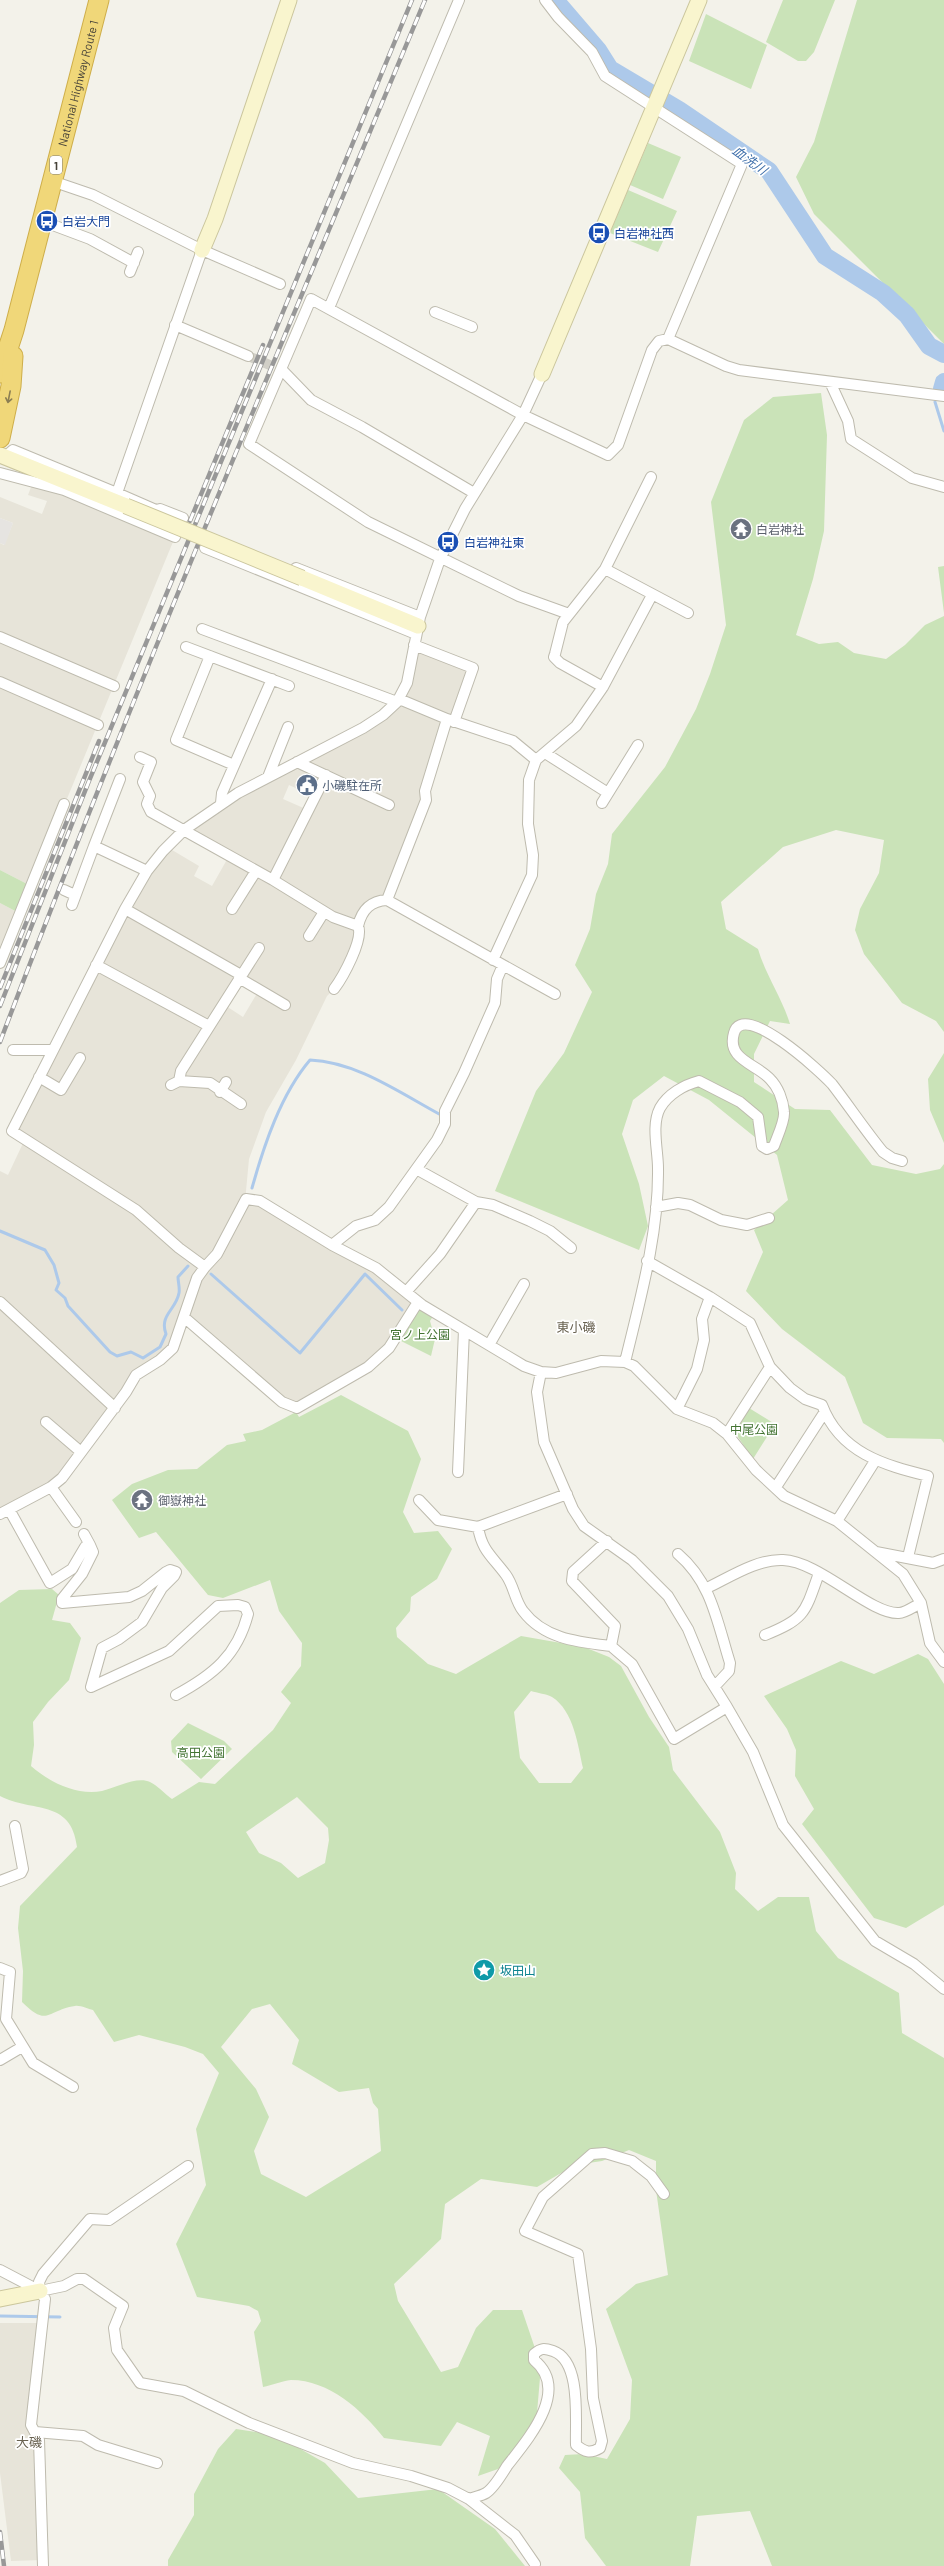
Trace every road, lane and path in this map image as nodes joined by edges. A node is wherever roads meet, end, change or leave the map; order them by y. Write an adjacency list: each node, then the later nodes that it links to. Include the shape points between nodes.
1 (99, 0): 7 (highway, National Highway Route 1 / 1)
2 (288, 0): 9 (street, via 215,219)
3 (459, 0): 12 (street)
4 (545, 0): 6 (street, via 592,52 605,76)
5 (699, 0): 6 (street)
6 (658, 101): 17 (street, via 742,164); 21 (street)
7 (52, 181): 8 (highway, National Highway Route 1 / 1); 9 (street, via 93,195)
8 (42, 221): 10 (street, via 90,239 132,268); 16 (highway, National Highway Route 1 / 1)
9 (202, 250): 11 (street); 14 (street)
10 (138, 252)
11 (280, 284)
12 (329, 308): 24 (street); 37 (street, via 311,300 249,444 368,522)
13 (435, 312): 15 (street)
14 (175, 325): 18 (street, via 194,330); 30 (street)
15 (472, 327)
16 (14, 330): 20 (highway, National Highway Route 1 / 1); 25 (highway, National Highway Route 1 / 1, one-way to 25, via 11,386)
17 (668, 339): 22 (street, via 733,368); 24 (street, via 660,341 652,350 633,408 618,445 611,454)
18 (248, 356)
19 (282, 370): 31 (street, via 311,400)
20 (0, 373)
21 (542, 374): 24 (street)
22 (830, 382): 23 (street); 29 (street, via 848,421 851,439 912,478)
23 (944, 396)
24 (523, 415): 31 (street)
25 (0, 438)
26 (2, 456): 30 (street, via 13,450); 43 (street, bridge)
27 (0, 474): 33 (street, via 64,490)
28 (651, 477): 39 (street)
29 (944, 487)
30 (117, 493): 32 (street, via 156,510 160,509)
31 (474, 493): 37 (street)
32 (183, 518)
33 (175, 536)
34 (229, 541): 36 (street)
35 (205, 548): 38 (street)
36 (246, 548): 38 (street); 43 (street)
37 (440, 559): 42 (street, via 519,596); 43 (street)
38 (234, 560): 43 (street)
39 (605, 569): 40 (street); 42 (street)
40 (652, 595): 41 (street); 53 (street)
41 (688, 613)
42 (569, 614): 53 (street, via 563,622 554,657)
43 (418, 626): 46 (street)
44 (202, 628): 54 (street)
45 (0, 637): 51 (street)
46 (414, 645): 54 (street, via 406,682); 55 (street, via 472,668)
47 (186, 647): 48 (street)
48 (210, 656): 49 (street); 63 (street, via 176,740)
49 (272, 679): 52 (street); 63 (street)
50 (0, 682): 56 (street)
51 (114, 686)
52 (289, 686)
53 (603, 687): 59 (street, via 576,726)
54 (398, 700): 55 (street); 62 (street, via 383,715 363,728)
55 (450, 720): 61 (street, via 514,741); 79 (street, via 425,791 426,800)
56 (98, 726)
57 (288, 727): 65 (street)
58 (638, 745): 67 (street)
59 (545, 753): 61 (street); 67 (street)
60 (140, 757): 72 (street, via 153,763 143,782 150,796 147,804 151,812)
61 (536, 760): 87 (street, via 528,780 532,875)
62 (297, 762): 64 (street); 65 (street)
63 (234, 766): 70 (street, via 222,793)
64 (326, 775): 71 (street); 76 (street)
65 (268, 777): 70 (street)
66 (120, 779): 73 (street)
67 (608, 793): 68 (street)
68 (602, 803)
69 (64, 804): 88 (street)
70 (221, 804): 72 (street)
71 (389, 805)
72 (184, 830): 74 (street); 75 (street)
73 (94, 846): 74 (street); 78 (street)
74 (147, 871): 81 (street)
75 (256, 871): 76 (street); 82 (street)
76 (273, 880): 83 (street)
77 (64, 890): 78 (street)
78 (75, 895): 80 (street)
79 (387, 900): 84 (street, via 374,901 370,904); 87 (street)
80 (72, 905)
81 (125, 909): 89 (street); 91 (street)
82 (232, 909)
83 (324, 912): 84 (street); 85 (street)
84 (358, 926): 92 (street, via 356,947)
85 (309, 936)
86 (259, 948): 91 (street)
87 (493, 960): 90 (street)
88 (0, 963)
89 (96, 965): 95 (street); 97 (street)
90 (502, 965): 93 (street); 104 (street, via 496,979 495,1003 445,1111 445,1124 440,1135)
91 (240, 976): 94 (street); 95 (street)
92 (334, 989)
93 (554, 994)
94 (280, 1005)
95 (209, 1026): 101 (street, via 175,1083 210,1083)
96 (13, 1050): 97 (street)
97 (53, 1050): 99 (street)
98 (80, 1058): 99 (street, via 61,1090)
99 (40, 1077): 111 (street, via 8,1130 136,1210 178,1248)
100 (226, 1082): 101 (street)
101 (220, 1092): 102 (street)
102 (241, 1104)
103 (902, 1161): 106 (street, via 883,1152 831,1083 805,1058 754,1024 744,1024 735,1028 732,1040 734,1049 742,1060 770,1078 779,1092 785,1113 774,1146 767,1149 762,1146 758,1117 740,1102 699,1081 686,1084 660,1108 656,1124)
104 (418, 1170): 105 (street); 108 (street, via 389,1207 375,1220 356,1226)
105 (476, 1202): 109 (street, via 493,1205 530,1221 550,1231); 113 (street, via 440,1254)
106 (656, 1207): 107 (street, via 678,1203 690,1205 721,1220 747,1225); 110 (street)
107 (769, 1218)
108 (332, 1245): 111 (street, via 246,1195 217,1254); 113 (street, via 376,1268)
109 (570, 1248)
110 (647, 1261): 114 (street); 120 (street)
111 (205, 1267): 117 (street, via 197,1278)
112 (524, 1284): 119 (street)
113 (406, 1292): 116 (street)
114 (710, 1297): 121 (street, via 750,1323); 124 (street, via 702,1319 704,1340 697,1369)
115 (0, 1302): 123 (street)
116 (418, 1302): 117 (street, via 389,1348 368,1367 297,1408 282,1402); 118 (street)
117 (185, 1318): 123 (street, via 173,1348 160,1360 136,1375)
118 (464, 1330): 119 (street); 130 (street)
119 (489, 1345): 122 (street, via 519,1363)
120 (625, 1362): 122 (street, via 601,1361 556,1373); 124 (street, via 634,1366)
121 (770, 1367): 125 (street, via 790,1388 805,1399 822,1405); 127 (street)
122 (541, 1372): 133 (street, via 538,1392 544,1442)
123 (115, 1408): 128 (street)
124 (677, 1409): 127 (street, via 713,1424)
125 (824, 1413): 129 (street, via 847,1443); 132 (street)
126 (46, 1422): 128 (street)
127 (728, 1434): 132 (street, via 756,1470)
128 (81, 1452): 131 (street, via 62,1478)
129 (875, 1461): 136 (street); 144 (street, via 928,1476)
130 (458, 1472)
131 (51, 1487): 135 (street); 137 (street)
132 (776, 1487): 136 (street, via 794,1502)
133 (567, 1494): 138 (street); 140 (street, via 584,1526)
134 (419, 1500): 138 (street, via 438,1520)
135 (5, 1513): 141 (street, via 50,1583 72,1569 85,1547)
136 (837, 1521): 142 (street)
137 (76, 1522)
138 (478, 1527): 150 (street, via 481,1544 508,1577 522,1610 541,1630 565,1639)
139 (84, 1534): 141 (street)
140 (606, 1541): 150 (street, via 573,1572 571,1578 615,1626); 152 (street, via 632,1560 668,1596 688,1629 707,1675)
141 (90, 1545): 153 (street, via 92,1552 78,1580 62,1599 62,1603 129,1597 142,1591 166,1572 176,1572 162,1588 142,1622 102,1648 91,1687 169,1651 218,1606 238,1605 247,1610 240,1639 228,1657 200,1682)
142 (876, 1552): 144 (street); 148 (street, via 903,1574)
143 (678, 1554): 147 (street, via 696,1571)
144 (908, 1557): 145 (street, via 933,1563)
145 (944, 1559)
146 (819, 1573): 147 (street, via 792,1561 766,1561); 148 (street, via 881,1609 899,1614); 149 (street, via 802,1615 792,1624)
147 (707, 1588): 152 (street, via 730,1663 729,1671)
148 (921, 1604): 151 (street, via 930,1643)
149 (765, 1635)
150 (611, 1646): 154 (street, via 632,1664 674,1739)
151 (944, 1662)
152 (715, 1686): 154 (street)
153 (176, 1695)
154 (727, 1707): 158 (street, via 753,1752 783,1825 876,1942 914,1964)
155 (15, 1826): 156 (street, via 23,1869)
156 (0, 1881)
157 (0, 1968): 159 (street, via 10,1972 6,2016)
158 (944, 1989)
159 (22, 2047): 160 (street); 161 (street, via 33,2063)
160 (0, 2060)
161 (73, 2087)
162 (188, 2166): 165 (street, via 109,2220 90,2219 43,2274 39,2282)
163 (664, 2194): 169 (street, via 642,2167 632,2161 605,2153 592,2154 543,2197 525,2231 578,2254 591,2349 593,2398 602,2441 600,2448 592,2452 584,2451 576,2445 574,2380 568,2365 558,2353 544,2348 534,2354 534,2360 541,2365 547,2376 546,2408 520,2449 487,2492)
164 (0, 2270): 165 (street)
165 (40, 2291): 166 (street); 167 (street, via 46,2299 46,2311 31,2425); 169 (street, via 84,2279 123,2306 114,2328 117,2350 140,2383 184,2391 249,2423 353,2464 411,2476 448,2488)
166 (0, 2299)
167 (36, 2432): 168 (street, via 83,2436 98,2445); 171 (street, via 39,2440)
168 (157, 2463)
169 (469, 2499): 170 (street, via 515,2535)
170 (535, 2564)
171 (43, 2566)

